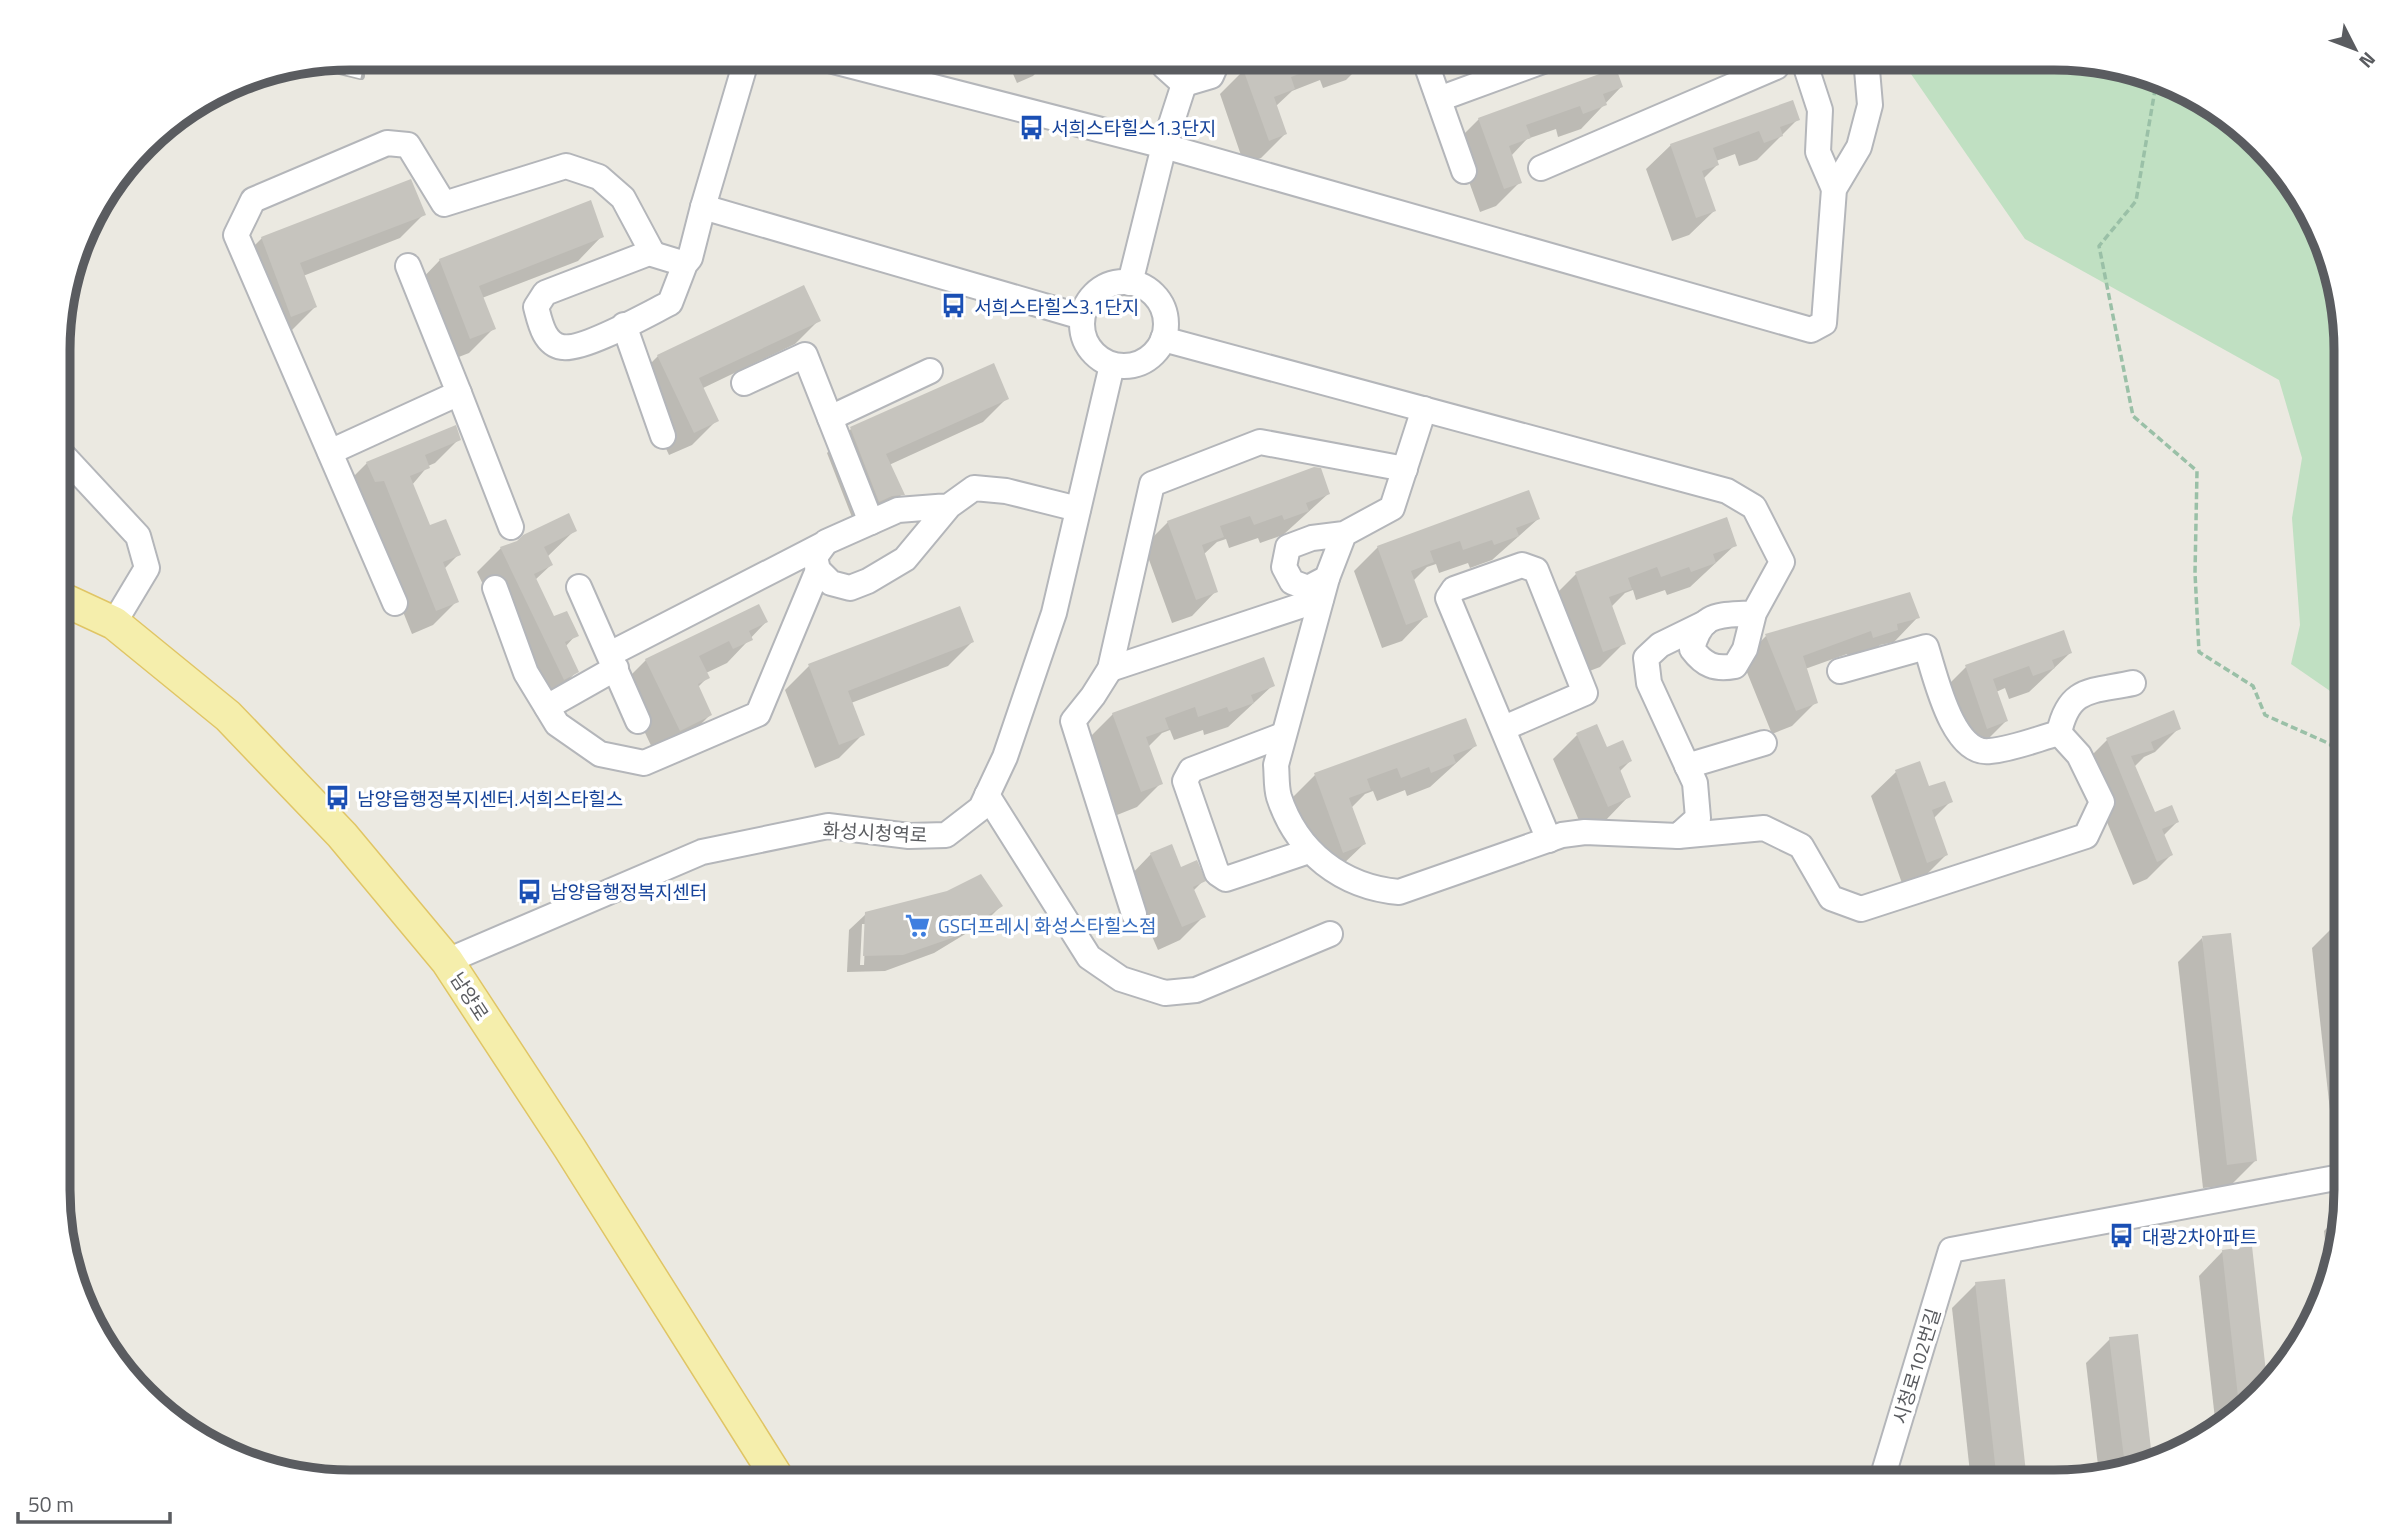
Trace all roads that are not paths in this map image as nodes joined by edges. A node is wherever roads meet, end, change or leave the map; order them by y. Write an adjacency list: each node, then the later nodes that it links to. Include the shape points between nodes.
1 (743, 70): 16 (street)
2 (868, 70): 12 (street)
3 (1168, 70): 10 (street)
4 (1214, 70): 10 (street, via 1211,76)
5 (1428, 70): 11 (street)
6 (1518, 70): 11 (street)
7 (1757, 70): 13 (street)
8 (1807, 70): 15 (street, via 1819,110 1818,152)
9 (1867, 70): 15 (street, via 1870,105 1859,147)
10 (1184, 84): 12 (street)
11 (1439, 99): 14 (street)
12 (1164, 146): 15 (street, via 1811,330 1824,323); 20 (street)
13 (1541, 168)
14 (1464, 171)
15 (1834, 189)
16 (703, 207): 18 (street); 21 (street)
17 (653, 254): 18 (street); 22 (street, via 545,293 536,307 549,341 562,347 584,345); 31 (street, via 623,198 599,177 566,166 444,204 408,145 387,143 253,200 236,235)
18 (685, 264): 22 (street, via 670,303)
19 (408, 266): 27 (street)
20 (1130, 283): 21 (street, via 1112,283 1099,290); 23 (street, via 1158,299 1165,317)
21 (1082, 317): 24 (street, via 1084,340 1102,361)
22 (624, 325): 30 (street)
23 (1163, 339): 24 (street, via 1155,353 1139,363); 28 (street)
24 (1112, 365): 35 (street, 화성시청역로)
25 (930, 371): 29 (street)
26 (744, 383): 29 (street, via 805,355)
27 (459, 393): 31 (street); 37 (street)
28 (1424, 409): 33 (street); 46 (street, via 1727,491 1754,507 1782,562)
29 (830, 418): 36 (street)
30 (663, 436)
31 (330, 452): 45 (street)
32 (70, 463): 47 (street, via 138,536 147,568)
33 (1405, 469): 38 (street, via 1392,508); 50 (street, via 1260,442 1152,484)
34 (949, 506): 35 (street, via 974,488); 36 (street, via 898,510); 40 (street, via 905,559 868,580 850,588 831,583)
35 (1078, 509): 60 (street, 화성시청역로, via 1054,614 1006,757)
36 (871, 522): 39 (street)
37 (511, 527)
38 (1344, 534): 43 (street); 43 (street, via 1288,547 1284,567 1292,582)
39 (824, 544): 40 (street, via 815,557); 49 (street)
40 (818, 570): 53 (street, via 758,714 644,763 600,754 557,724)
41 (495, 587): 53 (street, via 526,673)
42 (579, 587): 49 (street)
43 (1324, 589): 50 (street); 57 (street)
44 (70, 603): 47 (main road, 남양로)
45 (395, 603)
46 (1754, 613): 48 (street, via 1713,617); 48 (street, via 1745,649 1735,666 1712,666 1692,649 1697,630)
47 (114, 623): 66 (main road, 남양로, via 228,716 342,835)
48 (1705, 623): 59 (street, via 1660,645 1646,658 1648,683)
49 (613, 661): 53 (street); 54 (street)
50 (1110, 669): 64 (street, via 1073,721)
51 (1840, 671): 56 (street, via 1926,647 1953,727 1968,743 1987,752)
52 (2133, 683): 56 (street, via 2077,696 2063,713)
53 (547, 707)
54 (638, 721)
55 (1504, 728): 55 (street, via 1448,598 1454,589 1522,565 1536,570 1585,693); 62 (street)
56 (2059, 733): 61 (street, via 2079,755 2102,802 2086,836 1861,909 1831,898 1801,846 1764,828)
57 (1283, 735): 63 (street, via 1276,765 1279,795); 63 (street, via 1191,770 1185,782 1217,873 1226,879)
58 (1764, 743): 59 (street)
59 (1687, 766): 61 (street, via 1695,783 1698,818)
60 (987, 795): 65 (street, via 1089,957 1121,979 1165,993 1196,990); 66 (street, 화성시청역로, via 981,808 946,835 909,836 828,826 702,852)
61 (1678, 835): 62 (street, via 1585,832)
62 (1549, 840): 63 (street, via 1399,892 1375,890 1343,878)
63 (1309, 851)
64 (1134, 914)
65 (1330, 934)
66 (447, 961): 68 (main road, 남양로)
67 (2334, 1178): 69 (street, 시청로102번길, via 1951,1250)
68 (772, 1470)
69 (1885, 1470)

